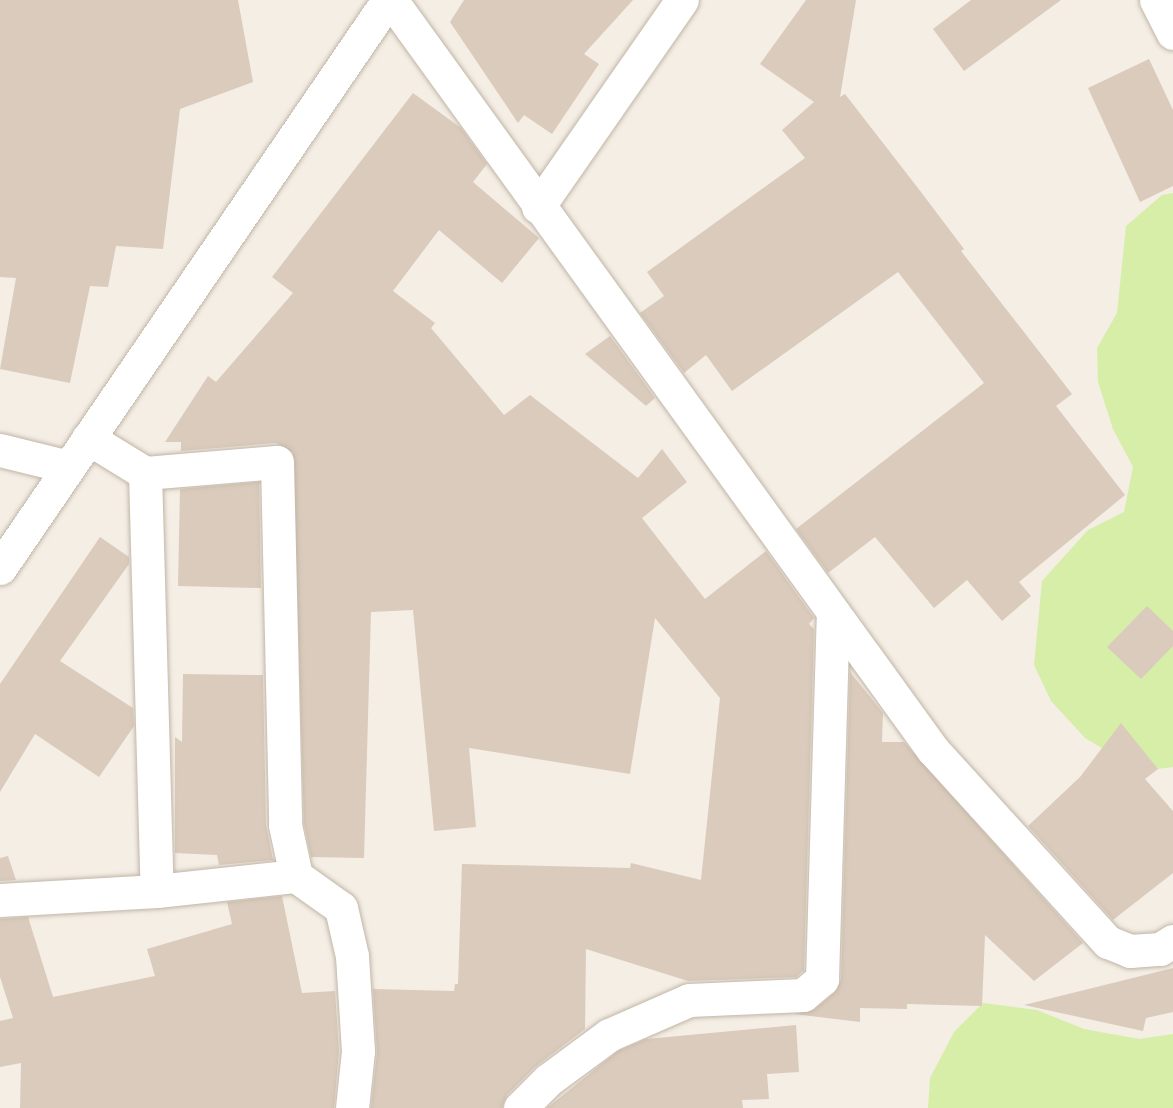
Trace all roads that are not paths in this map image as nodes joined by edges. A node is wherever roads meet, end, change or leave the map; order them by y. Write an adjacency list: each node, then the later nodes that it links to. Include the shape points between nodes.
1 (389, 0): 5 (street); 6 (street)
2 (682, 0): 5 (street)
3 (1156, 0): 4 (street)
4 (1173, 33)
5 (538, 207): 11 (street)
6 (88, 438): 8 (street); 9 (street)
7 (0, 450): 8 (street)
8 (69, 467): 10 (street)
9 (145, 472): 12 (street, via 277,462 285,825); 13 (street)
10 (0, 568)
11 (833, 614): 15 (street, via 933,750 1108,942 1130,951 1160,949); 17 (street, via 822,979 803,995 690,1000 679,1004 609,1035 548,1080)
12 (296, 876): 13 (street); 16 (street, via 341,908 352,956 358,1051)
13 (157, 891): 14 (street)
14 (0, 900)
15 (1173, 941)
16 (352, 1108)
17 (520, 1108)

